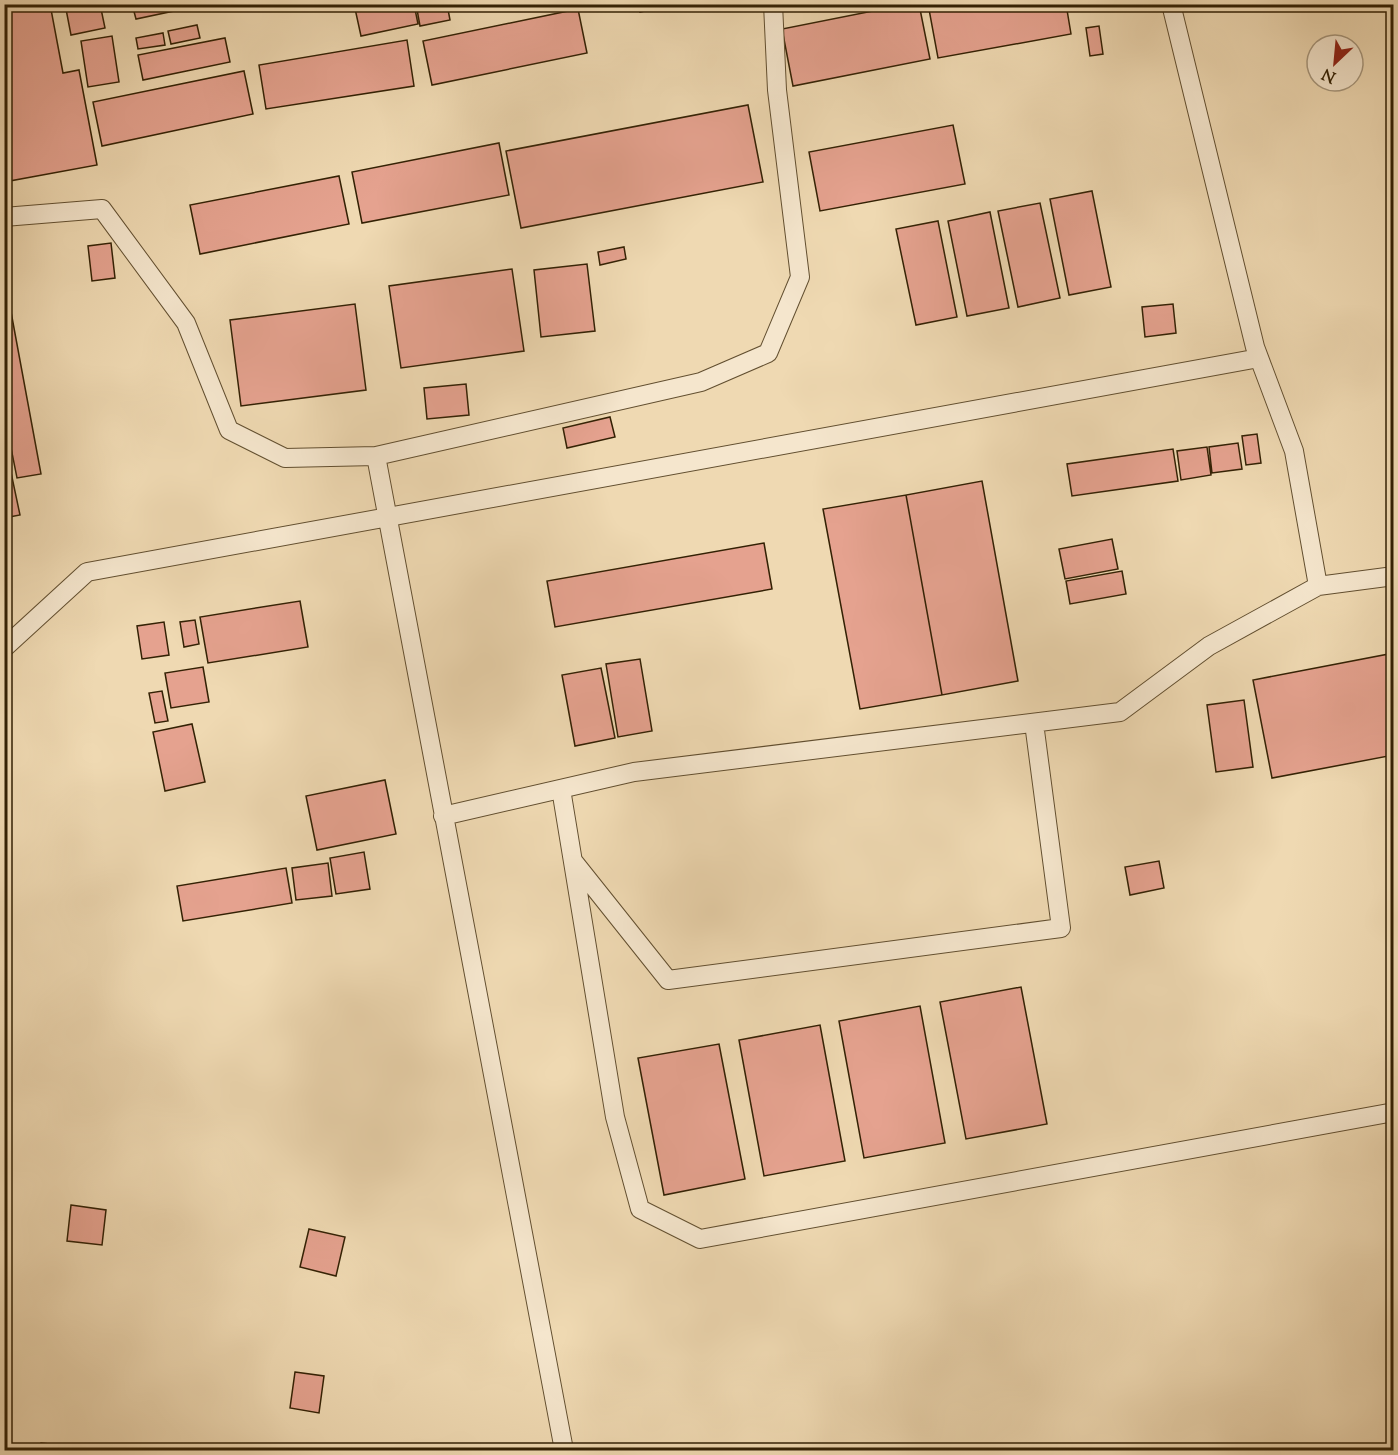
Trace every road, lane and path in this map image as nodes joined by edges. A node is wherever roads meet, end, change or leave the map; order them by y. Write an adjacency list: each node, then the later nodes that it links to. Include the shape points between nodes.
1 (773, 4): 5 (lane, via 777,90 800,277 768,353 701,382)
2 (1172, 4): 4 (lane)
3 (4, 217): 5 (lane, via 102,209 186,323 229,430 285,458)
4 (1259, 358): 6 (lane); 8 (lane, via 1294,452)
5 (376, 456): 6 (lane)
6 (386, 518): 9 (lane, via 87,572); 12 (lane)
7 (1394, 576): 8 (lane)
8 (1318, 586): 10 (lane, via 1209,646 1120,712)
9 (4, 648)
10 (1034, 723): 11 (lane, via 634,772); 13 (lane, via 1061,928 668,980)
11 (561, 789): 12 (lane); 13 (lane)
12 (443, 816): 15 (lane)
13 (573, 860): 14 (lane, via 615,1117 640,1209 700,1239)
14 (1394, 1113)
15 (564, 1450)

